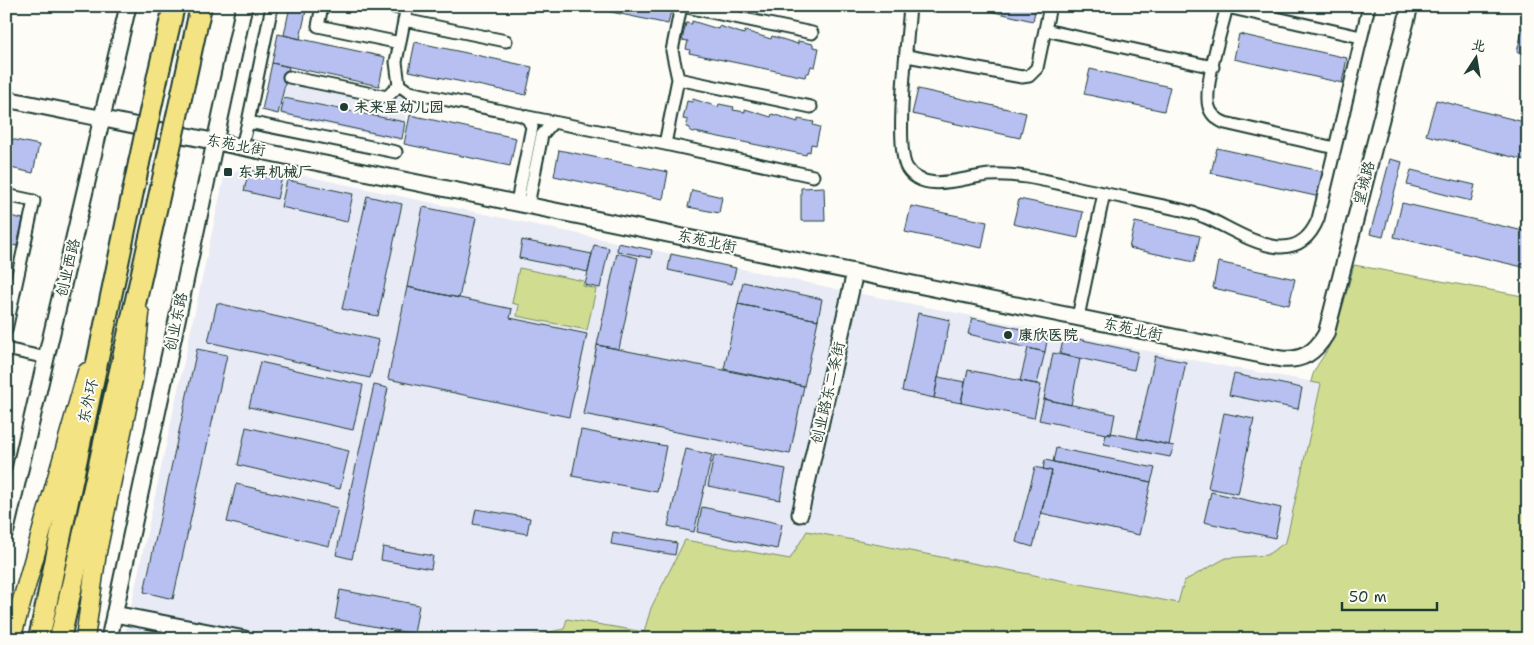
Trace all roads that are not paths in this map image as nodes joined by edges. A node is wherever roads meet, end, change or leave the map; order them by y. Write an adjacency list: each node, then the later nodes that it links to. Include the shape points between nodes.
1 (128, 6): 28 (main road, 创业西路)
2 (174, 6): 40 (highway, 东外环, bridge)
3 (201, 6): 41 (highway, 东外环, bridge)
4 (244, 6): 31 (main road, 创业东路)
5 (272, 6): 29 (street)
6 (322, 6): 19 (street, via 318,26)
7 (390, 6): 14 (street)
8 (681, 6): 16 (street); 23 (street, via 672,51)
9 (910, 6): 20 (street)
10 (1050, 6): 15 (street)
11 (1369, 6): 17 (street)
12 (1410, 6): 47 (main road, 望城路, via 1326,334)
13 (1227, 7): 17 (street); 21 (street)
14 (406, 12): 18 (street); 19 (street)
15 (1045, 30): 20 (street, via 1037,68 1029,76); 21 (street)
16 (812, 33)
17 (1361, 37): 34 (street)
18 (506, 41)
19 (400, 42): 24 (street, via 396,62)
20 (907, 56): 37 (street, via 901,149 907,168 916,177 930,182 945,182 988,175 1012,176)
21 (1213, 66): 34 (street, via 1208,105 1217,119)
22 (290, 77): 24 (street, via 387,97)
23 (678, 79): 26 (street); 32 (street)
24 (400, 85): 27 (street, via 410,92)
25 (6, 100): 28 (main road, 东苑北街)
26 (811, 107)
27 (521, 115): 30 (street); 39 (street, via 532,127)
28 (103, 119): 31 (main road, 东苑北街); 48 (main road, 创业西路)
29 (248, 122): 33 (street); 35 (street)
30 (553, 122): 32 (street); 39 (street, via 542,135)
31 (215, 140): 33 (main road, 东苑北街); 51 (main road, 创业东路)
32 (665, 144): 36 (street)
33 (242, 146): 39 (main road, 东苑北街)
34 (1335, 148): 37 (street, via 1315,227 1298,244 1283,247 1245,238 1205,217 1182,210)
35 (396, 152)
36 (813, 176)
37 (1104, 193): 44 (street)
38 (6, 195): 43 (street, via 34,202)
39 (522, 203): 42 (main road, 东苑北街)
40 (121, 246): 52 (main road); 53 (highway, 东外环)
41 (147, 251): 54 (highway, 东外环); 55 (main road, via 133,379 97,552)
42 (855, 272): 44 (main road, 东苑北街); 49 (main road, 创业路东二条街)
43 (12, 280): 45 (street)
44 (1078, 318): 47 (main road, 东苑北街, via 1281,359 1296,360)
45 (6, 330)
46 (6, 349): 48 (street)
47 (1309, 354)
48 (47, 358): 50 (main road, 创业西路)
49 (800, 514)
50 (6, 530)
51 (114, 614): 56 (main road, 创业东路); 57 (main road)
52 (11, 639)
53 (39, 639)
54 (60, 639)
55 (85, 639)
56 (109, 639)
57 (246, 639)

